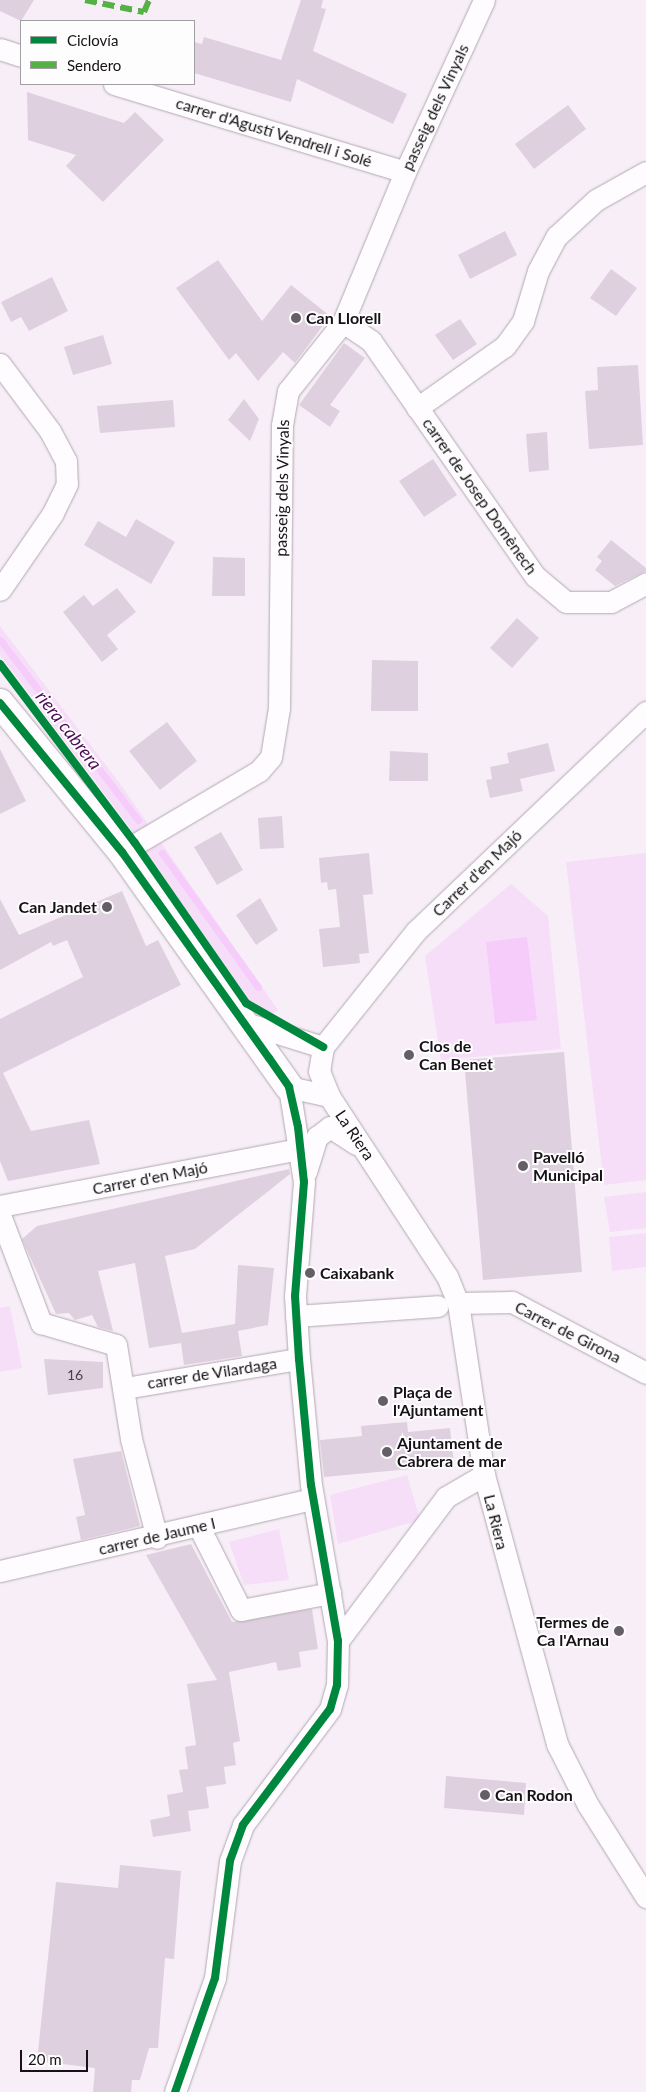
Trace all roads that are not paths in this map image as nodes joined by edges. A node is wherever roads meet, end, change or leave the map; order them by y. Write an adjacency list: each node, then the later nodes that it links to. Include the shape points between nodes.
1 (484, 0): 5 (street, passeig dels Vinyals)
2 (0, 49): 3 (street)
3 (20, 56)
4 (117, 85): 5 (street, carrer d'Agustí Vendrell i Solé)
5 (405, 172): 7 (street, passeig dels Vinyals)
6 (646, 172): 9 (street, via 596,200 557,236 538,271 523,321 505,346)
7 (343, 322): 9 (street, carrer de Josep Domènech, via 370,341); 14 (street, passeig dels Vinyals, via 288,391 283,407 279,708 271,757 259,771)
8 (0, 364): 11 (street, via 50,431 66,461 67,484 53,513)
9 (417, 408): 10 (street, carrer de Josep Domènech, via 535,576 566,602 611,602)
10 (646, 583)
11 (0, 590)
12 (0, 703): 14 (street)
13 (646, 712): 17 (street, Carrer d'en Majó, via 416,931)
14 (128, 848): 15 (street)
15 (242, 1022): 16 (street); 18 (street)
16 (298, 1037): 17 (street); 18 (street)
17 (323, 1047): 20 (street, La Riera, via 319,1071)
18 (269, 1058): 19 (street)
19 (289, 1087): 20 (street); 21 (street)
20 (329, 1096): 22 (street, La Riera)
21 (299, 1149): 23 (street); 24 (street, Carrer d'en Majó)
22 (372, 1160): 23 (street, via 330,1127 317,1137); 26 (street, La Riera, via 447,1276)
23 (304, 1182): 27 (street)
24 (0, 1206)
25 (0, 1215): 30 (street, via 41,1323 116,1345)
26 (448, 1304): 27 (street, Carrer de Girona); 29 (street, Carrer de Girona, via 512,1302); 31 (street, La Riera)
27 (296, 1316): 28 (street)
28 (299, 1359): 30 (street, carrer de Vilardaga); 32 (street)
29 (646, 1373)
30 (125, 1388): 34 (street, via 131,1439)
31 (484, 1475): 37 (street, via 446,1496); 38 (street, La Riera, via 557,1744 588,1804)
32 (313, 1498): 33 (street, carrer de Jaume I); 36 (street)
33 (199, 1527): 34 (street, carrer de Jaume I); 36 (street, via 241,1610)
34 (156, 1538): 35 (street, carrer de Jaume I)
35 (0, 1571)
36 (330, 1593): 37 (street)
37 (338, 1641): 39 (street, via 338,1676 330,1709 243,1825 230,1861 215,1978)
38 (646, 1898)
39 (175, 2092)

